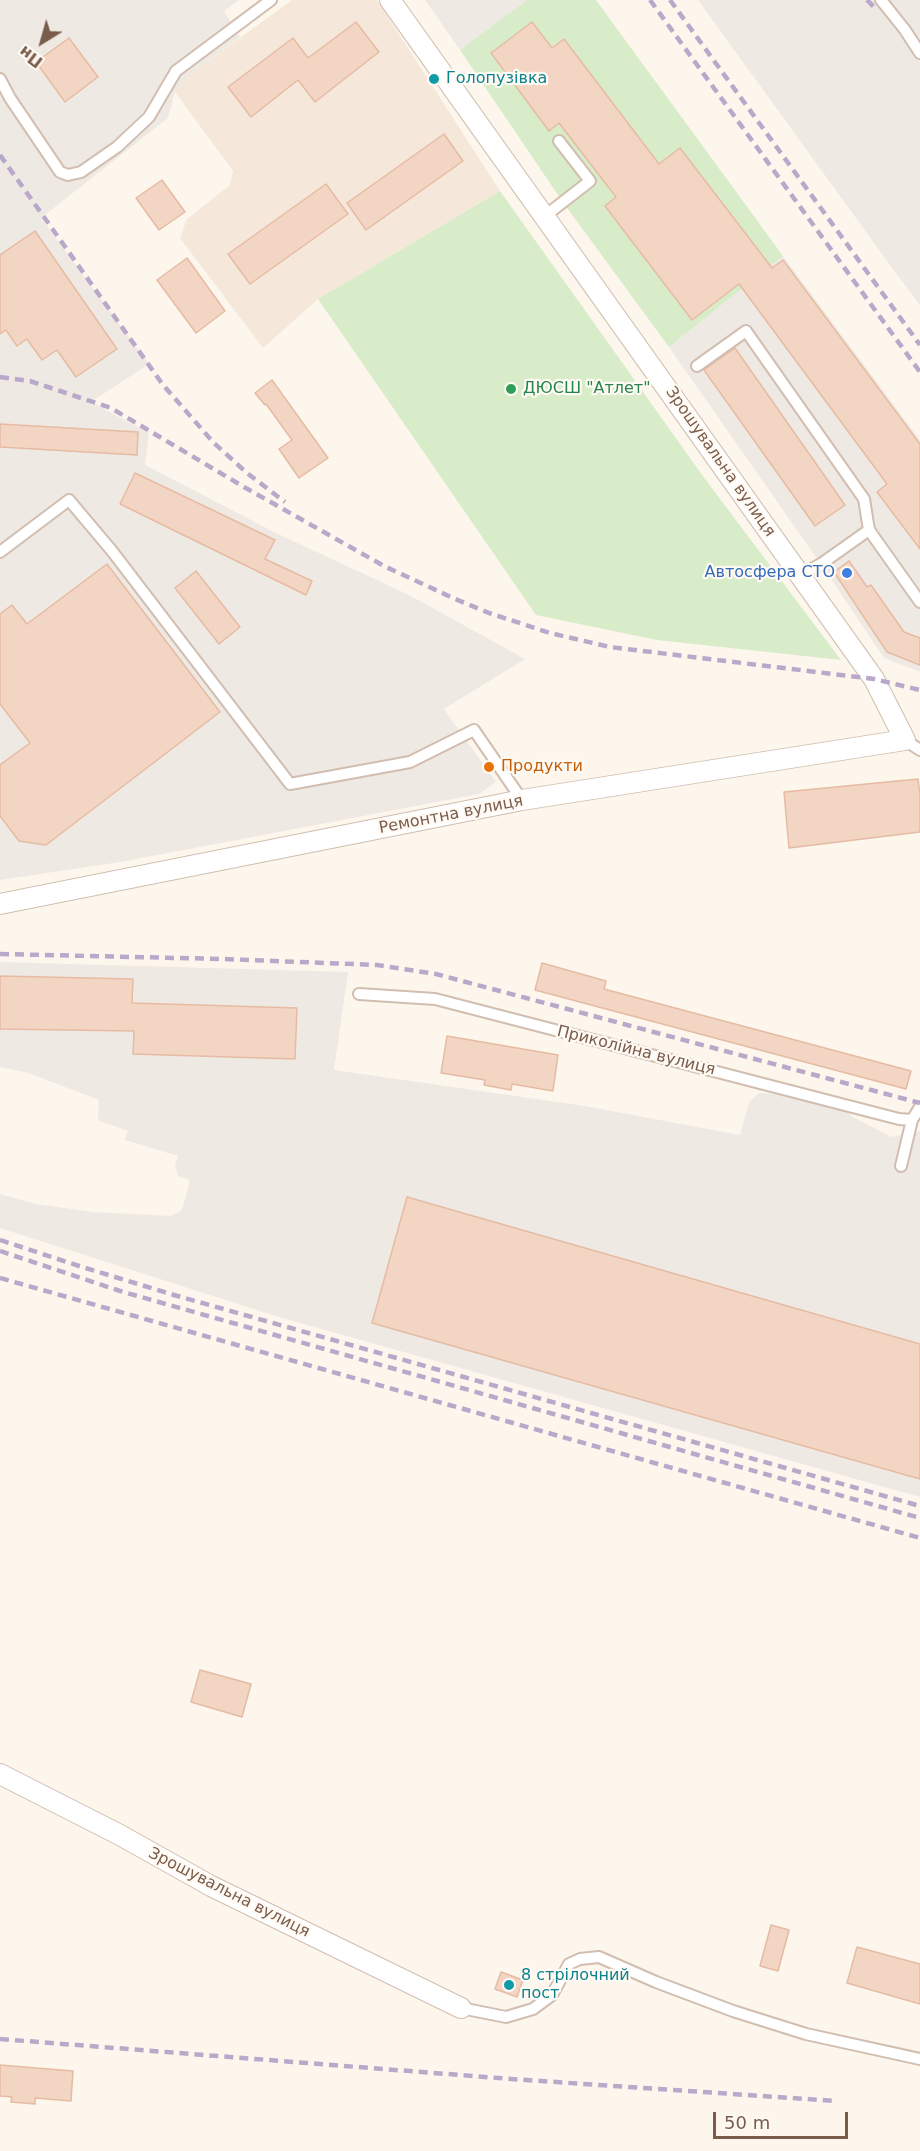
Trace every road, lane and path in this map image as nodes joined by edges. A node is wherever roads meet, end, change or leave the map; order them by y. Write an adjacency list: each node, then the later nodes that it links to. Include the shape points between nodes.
1 (271, 0): 5 (lane, via 177,71 149,117 117,147 81,172 60,172)
2 (390, 0): 7 (street, Зрошувальна вулиця)
3 (881, 0): 4 (lane)
4 (920, 53)
5 (1, 82)
6 (559, 141): 7 (lane, via 590,181)
7 (545, 216): 11 (street, Зрошувальна вулиця)
8 (697, 366): 9 (lane, via 746,331 864,499)
9 (869, 530): 11 (lane); 12 (lane)
10 (0, 552): 14 (lane, via 69,500 290,784 410,762 474,730)
11 (801, 575): 13 (street, Зрошувальна вулиця, via 874,679)
12 (920, 602)
13 (913, 745): 14 (street, Ремонтна вулиця)
14 (522, 801): 15 (street, Ремонтна вулиця)
15 (0, 904)
16 (359, 994): 18 (lane, Приколійна вулиця, via 435,999)
17 (920, 1107): 18 (lane)
18 (912, 1120): 19 (lane)
19 (901, 1166)
20 (0, 1774): 21 (street, Зрошувальна вулиця, via 211,1886)
21 (461, 2008): 22 (lane, via 506,2017 533,2009 552,1995 569,1964 599,1957 700,1999 806,2034)
22 (920, 2059)

